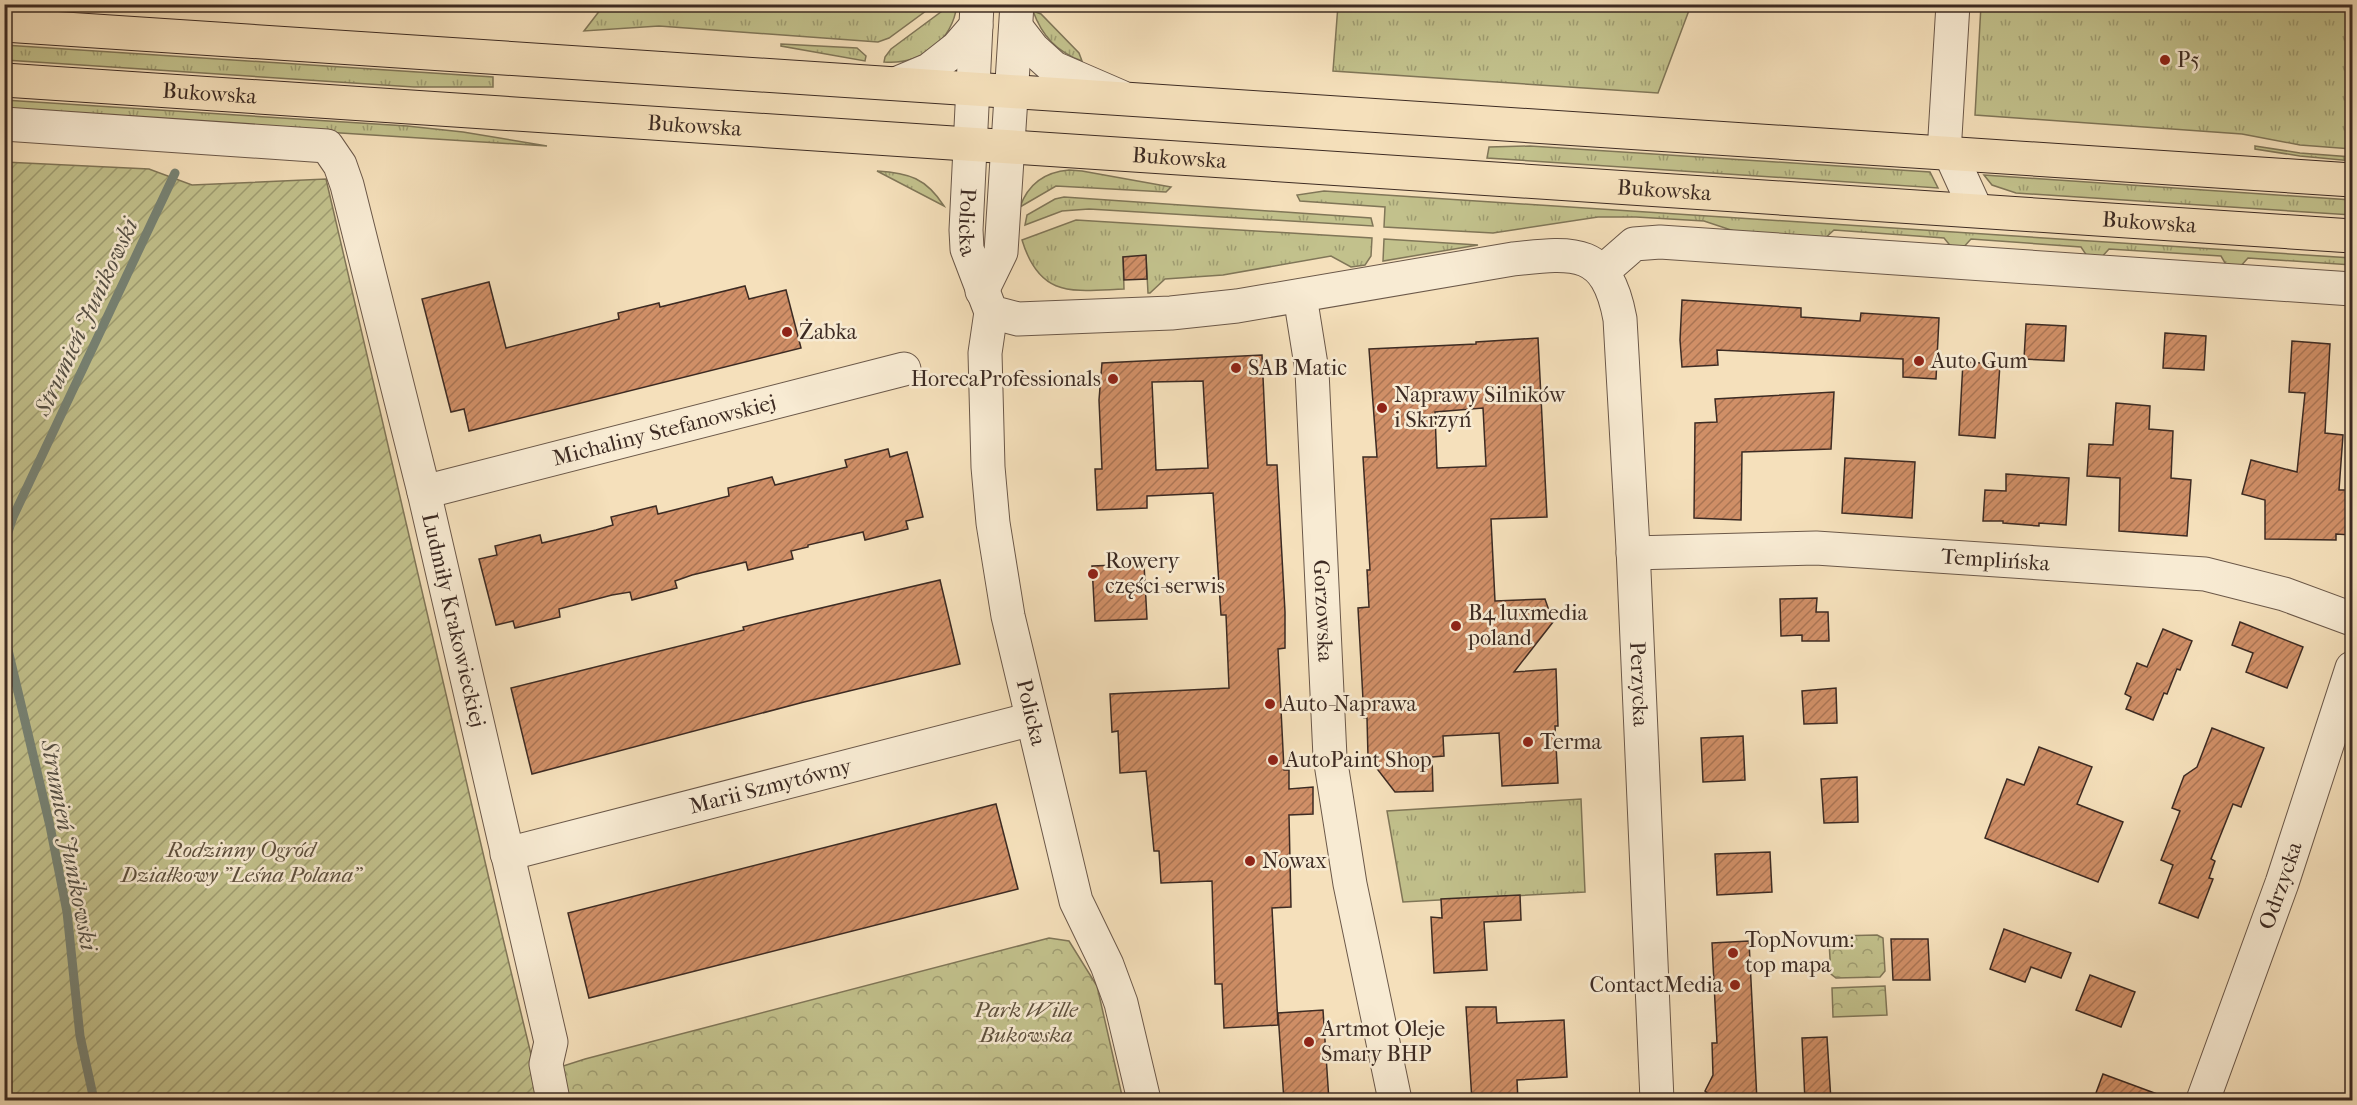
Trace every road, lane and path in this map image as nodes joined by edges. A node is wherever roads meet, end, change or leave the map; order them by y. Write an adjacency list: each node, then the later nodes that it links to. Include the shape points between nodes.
1 (1953, 4): 13 (street)
2 (976, 15): 6 (street, via 957,48 929,70); 7 (street, Policka)
3 (1016, 16): 8 (street, Policka); 9 (street, via 1032,49 1054,68)
4 (4, 25): 6 (main road)
5 (4, 80): 11 (main road, Bukowska)
6 (898, 83): 7 (main road)
7 (972, 88): 8 (main road); 11 (street, Policka)
8 (1012, 91): 9 (main road); 12 (street, Policka)
9 (1126, 99): 13 (main road)
10 (4, 124): 22 (street, Ludmiły Krakowieckiej, via 327,146 347,185)
11 (970, 143): 12 (main road, Bukowska); 20 (street, Policka, via 967,249)
12 (1008, 146): 15 (main road, Bukowska); 20 (street, Policka, via 1001,252)
13 (1947, 153): 14 (main road); 15 (street)
14 (2352, 180)
15 (1976, 210): 16 (main road, Bukowska)
16 (2352, 236)
17 (1603, 271): 18 (street, via 1634,244 1660,242); 19 (street, via 1587,259 1554,254); 23 (street, Perzycka, via 1617,300 1620,319)
18 (2352, 289)
19 (1300, 296): 20 (street, via 1160,314 1018,319); 31 (street, Gorzowska, via 1312,371 1331,766 1350,884)
20 (987, 301): 26 (street, Policka, via 988,467 993,523 1008,616)
21 (904, 369): 22 (street, Michaliny Stefanowskiej)
22 (424, 492): 27 (street, Ludmiły Krakowieckiej)
23 (1633, 552): 24 (street, Templińska, via 1816,548 2205,574 2284,594); 28 (street, Perzycka)
24 (2352, 619)
25 (2352, 668): 34 (street, Odrzycka, via 2282,883)
26 (1032, 719): 27 (street, Marii Szmytówny); 30 (street, Policka, via 1076,901 1121,1003)
27 (507, 854): 29 (street, Ludmiły Krakowieckiej, via 551,1042 546,1064)
28 (1654, 1024): 32 (street, via 1633,1059); 33 (street, Perzycka)
29 (553, 1101)
30 (1144, 1101)
31 (1395, 1101)
32 (1635, 1101)
33 (1657, 1101)
34 (2203, 1101)

